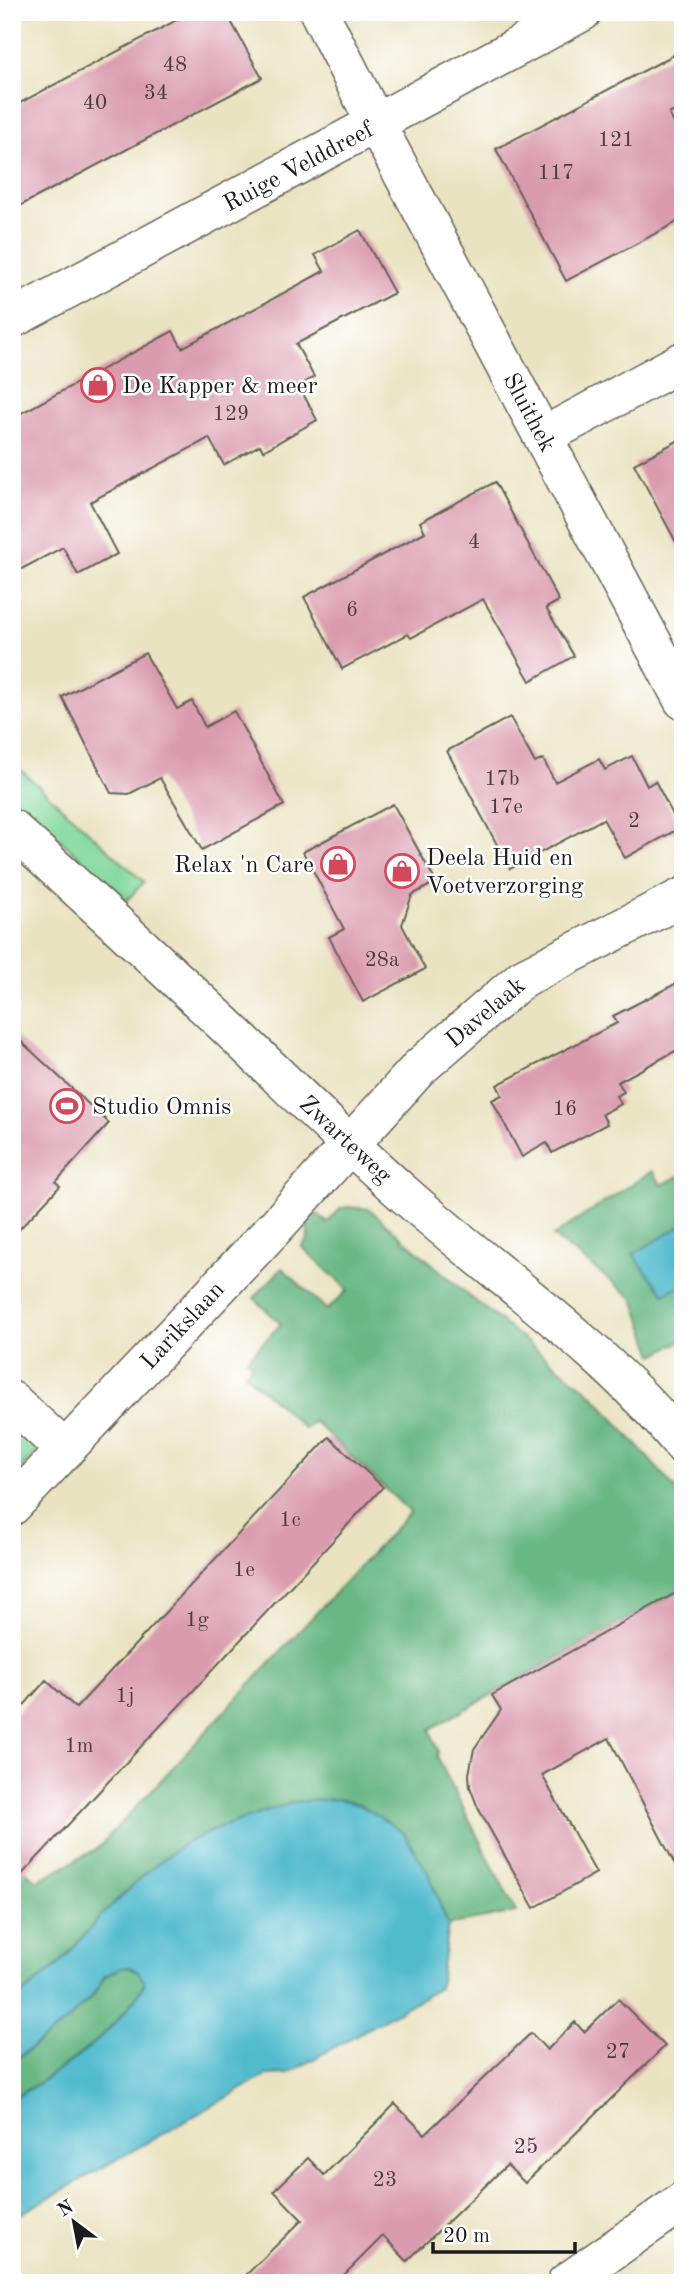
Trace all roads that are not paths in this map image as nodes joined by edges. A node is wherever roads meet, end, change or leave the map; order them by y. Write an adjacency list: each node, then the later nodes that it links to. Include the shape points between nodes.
1 (319, 12): 3 (street, Sluithek)
2 (582, 12): 3 (street, Ruige Velddreef)
3 (376, 124): 4 (street, Ruige Velddreef); 6 (street, Sluithek)
4 (12, 319)
5 (683, 361): 6 (street)
6 (544, 436): 7 (street, Sluithek)
7 (683, 700)
8 (12, 829): 10 (street, Zwarteweg)
9 (683, 897): 10 (street, Davelaak, via 523,978 420,1067)
10 (351, 1144): 12 (street, Zwarteweg, via 461,1243 587,1345); 13 (street, Larikslaan)
11 (12, 1401): 13 (street)
12 (683, 1445)
13 (65, 1450): 14 (street, Larikslaan)
14 (12, 1506)
15 (683, 2201): 16 (street)
16 (566, 2283)

